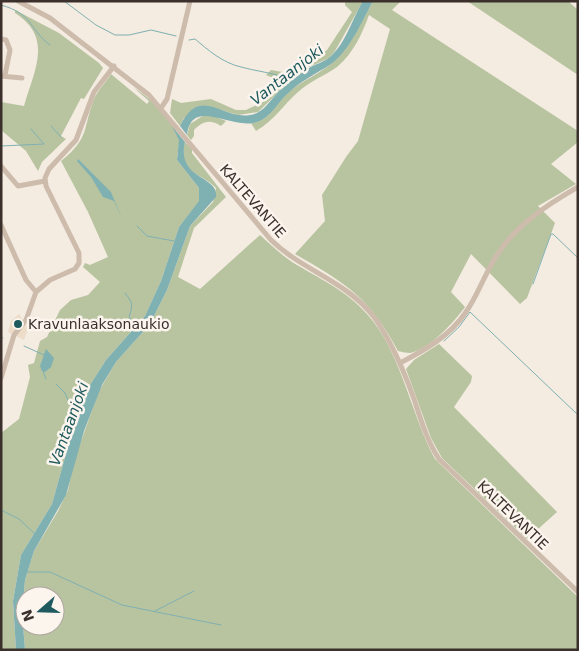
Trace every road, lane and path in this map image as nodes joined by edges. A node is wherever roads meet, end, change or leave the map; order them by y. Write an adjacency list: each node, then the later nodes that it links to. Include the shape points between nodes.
1 (18, 1): 4 (street, KALTEVANTIE, via 50,18)
2 (190, 1): 7 (street, via 167,99)
3 (1, 38): 5 (street, via 6,40 10,50)
4 (114, 66): 7 (street, KALTEVANTIE); 9 (street, via 94,92 76,140 53,163)
5 (3, 76): 6 (street)
6 (22, 78)
7 (162, 108): 13 (street, KALTEVANTIE, via 279,248 339,284 364,305 382,329)
8 (1, 166): 9 (street, via 18,186)
9 (45, 181): 12 (street, via 80,258 75,269 50,280)
10 (578, 187): 13 (street, via 524,224 497,255 457,323 431,346)
11 (1, 225): 12 (street, via 26,280)
12 (36, 292): 14 (street, via 26,320 14,335)
13 (400, 363): 15 (street, KALTEVANTIE, via 428,438 439,458)
14 (1, 378)
15 (578, 592)

